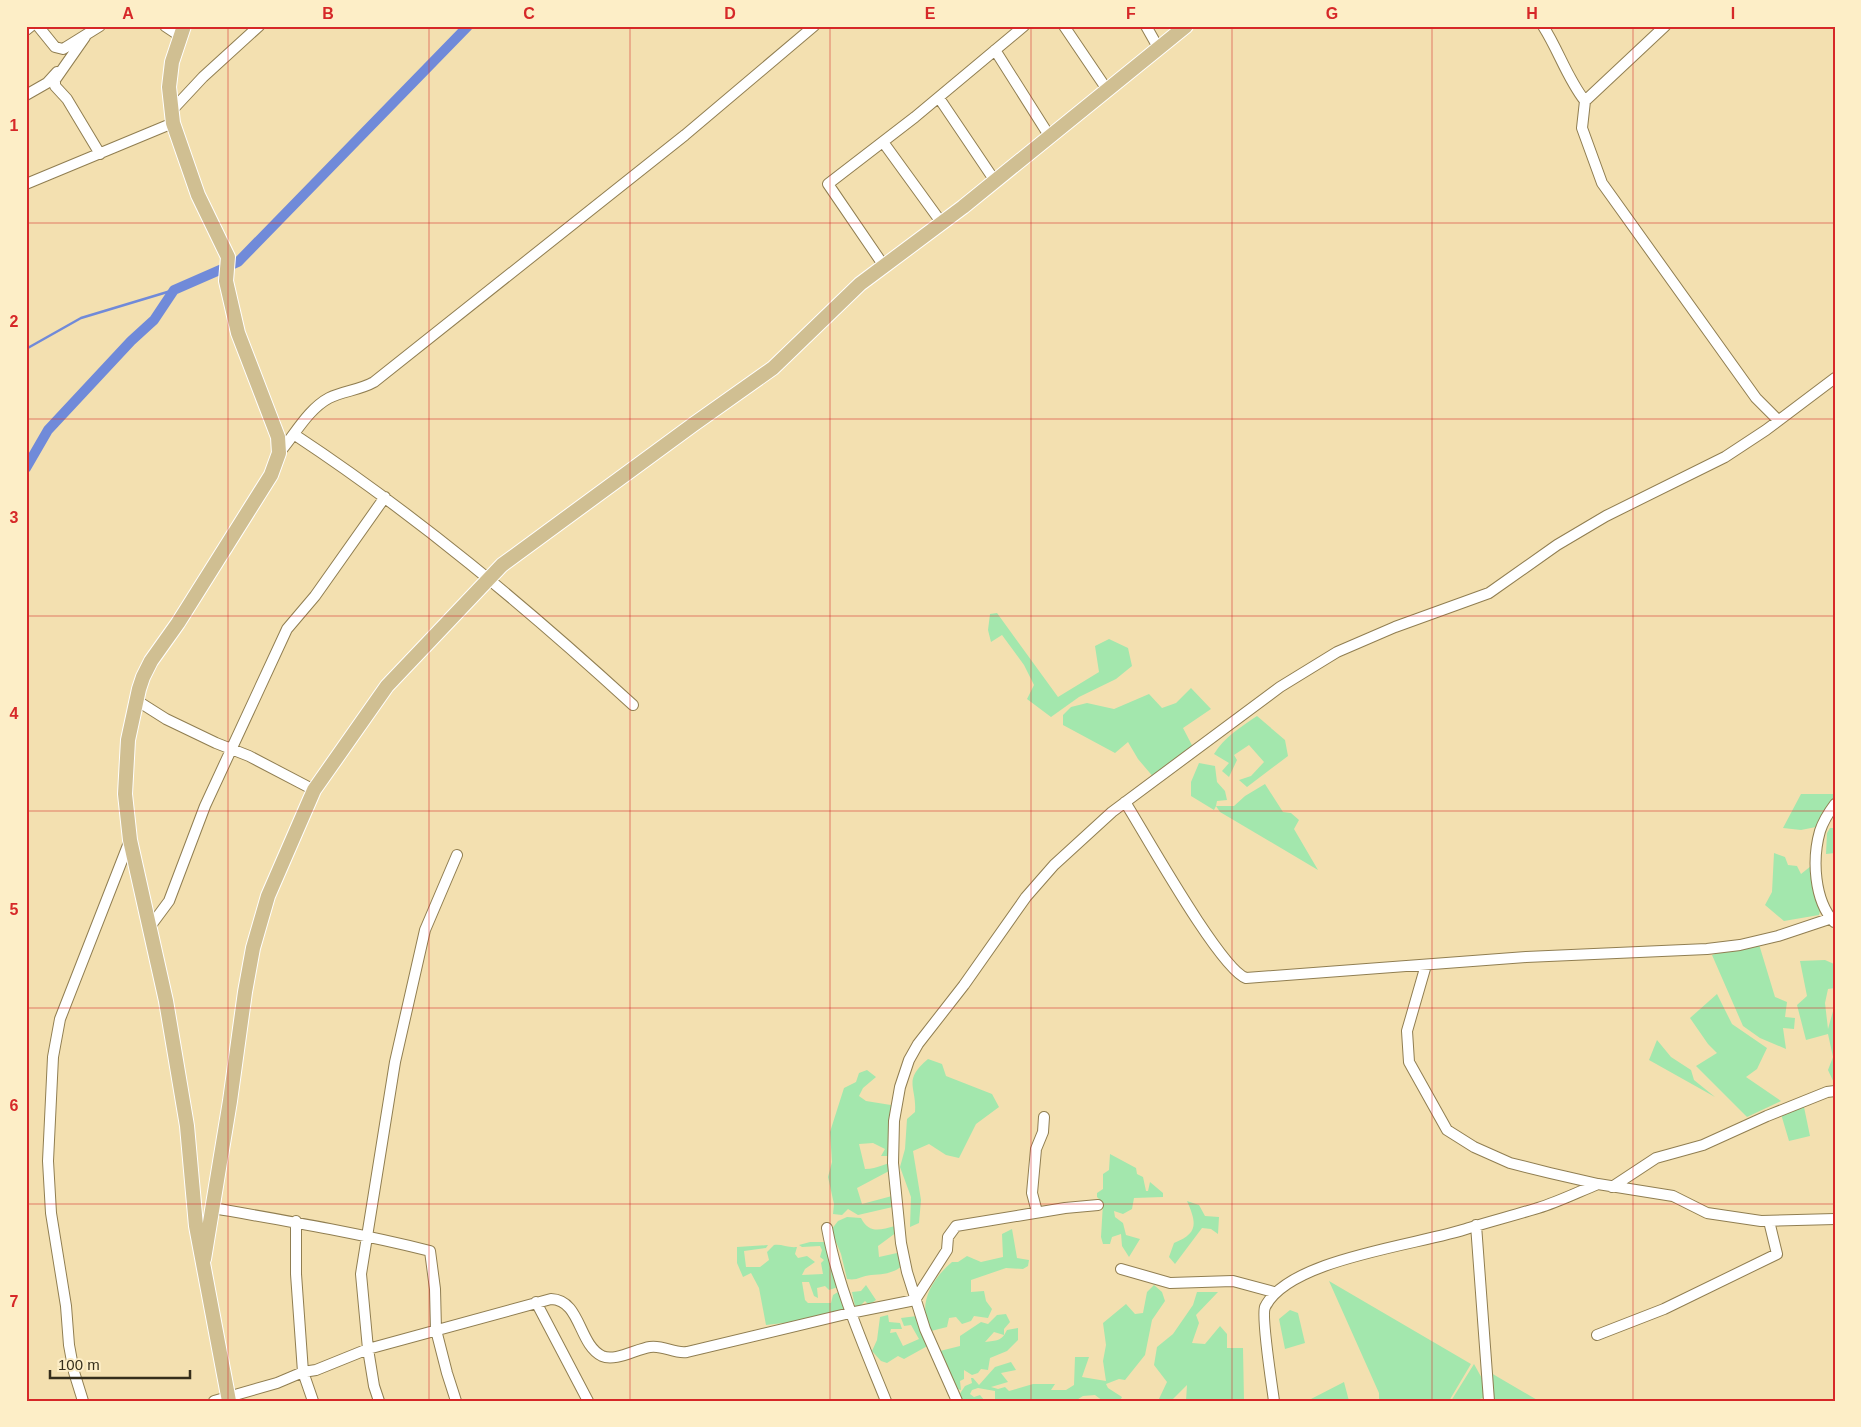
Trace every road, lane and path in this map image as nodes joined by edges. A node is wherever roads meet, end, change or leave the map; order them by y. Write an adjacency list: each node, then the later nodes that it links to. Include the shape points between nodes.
1 (31, 26): 13 (street)
2 (38, 26): 15 (street, via 59,49)
3 (100, 26): 15 (street)
4 (165, 26): 14 (street)
5 (259, 26): 23 (street, via 203,77 176,107)
6 (814, 26): 34 (street, via 685,135 374,382 321,403)
7 (1024, 26): 17 (street)
8 (1064, 26): 19 (street)
9 (1146, 26): 16 (street)
10 (1186, 26): 16 (main road)
11 (1543, 26): 22 (street, via 1555,44 1572,84)
12 (1665, 26): 22 (street)
13 (26, 30)
14 (182, 31): 23 (main road, via 168,87)
15 (85, 37): 18 (street)
16 (1159, 49): 19 (main road)
17 (995, 50): 21 (street); 25 (street)
18 (66, 64): 20 (street, via 47,83); 27 (street, via 55,80 55,86 67,99)
19 (1108, 90): 25 (main road)
20 (26, 95)
21 (938, 98): 26 (street); 28 (street)
22 (1585, 101): 33 (street, via 1582,128 1602,182 1756,398)
23 (170, 108): 24 (main road)
24 (173, 123): 27 (street); 35 (main road, via 198,195 228,257 226,281 238,333 278,437)
25 (1050, 137): 28 (main road)
26 (883, 142): 30 (street); 31 (street, via 828,184)
27 (100, 154): 29 (street)
28 (995, 181): 30 (main road)
29 (26, 184)
30 (942, 222): 31 (main road)
31 (884, 266): 37 (main road, via 853,290 773,368 518,553)
32 (1835, 378): 33 (street)
33 (1778, 420): 42 (street, via 1725,457 1606,516 1557,545 1489,593 1337,652 1280,687)
34 (295, 435): 35 (street); 36 (street)
35 (279, 453): 38 (main road, via 271,475 241,525 152,661)
36 (385, 497): 37 (street); 40 (street, via 315,596 287,629)
37 (490, 578): 39 (street); 41 (main road, via 387,686)
38 (136, 700): 40 (street, via 166,719); 44 (main road, via 128,740 125,794)
39 (633, 705)
40 (230, 749): 41 (street); 47 (street, via 169,901)
41 (314, 790): 54 (main road, via 268,896 253,948)
42 (1126, 802): 48 (street, via 1215,948 1239,976 1256,978); 65 (street, via 1074,846 1026,897 909,1060 894,1121 893,1163 901,1242)
43 (1835, 804): 46 (street, via 1820,831 1817,852 1819,893 1823,908)
44 (130, 840): 47 (main road); 73 (street, via 60,1019 53,1057 48,1161 51,1213 69,1345)
45 (457, 855): 61 (street, via 425,930 395,1062)
46 (1833, 920): 48 (street, via 1778,936 1716,948)
47 (149, 928): 62 (main road, via 166,1000 187,1126 196,1226)
48 (1426, 965): 51 (street, via 1407,1031 1409,1062 1447,1130 1474,1147 1510,1163)
49 (1835, 1091): 52 (street, via 1767,1116 1703,1145 1656,1158)
50 (1044, 1117): 55 (street, via 1043,1132 1036,1149 1032,1193)
51 (1598, 1184): 52 (street); 59 (street, via 1540,1207)
52 (1612, 1187): 58 (street, via 1673,1196 1707,1212)
53 (1098, 1205): 55 (street)
54 (213, 1208): 57 (street); 62 (main road)
55 (1037, 1212): 65 (street, via 956,1226 948,1237 946,1250)
56 (1835, 1219): 58 (street)
57 (296, 1221): 61 (street); 71 (street)
58 (1770, 1221): 69 (street, via 1777,1254 1664,1309)
59 (1476, 1225): 64 (street, via 1354,1257 1311,1272); 81 (street)
60 (826, 1228): 67 (street)
61 (367, 1235): 68 (street, via 430,1251); 70 (street, via 362,1274)
62 (204, 1259): 72 (main road)
63 (1121, 1269): 64 (street, via 1170,1283 1233,1281)
64 (1274, 1292): 80 (street, via 1264,1309)
65 (915, 1300): 67 (street); 79 (street)
66 (536, 1302): 67 (street, via 558,1299 566,1305 592,1348 610,1357 652,1347 680,1353); 68 (street); 77 (street)
67 (850, 1313): 78 (street)
68 (436, 1330): 70 (street); 76 (street)
69 (1597, 1335)
70 (368, 1349): 71 (street); 75 (street)
71 (303, 1372): 72 (street); 74 (street)
72 (223, 1399)
73 (83, 1401)
74 (313, 1401)
75 (379, 1401)
76 (456, 1401)
77 (588, 1401)
78 (886, 1401)
79 (957, 1401)
80 (1274, 1401)
81 (1489, 1401)

